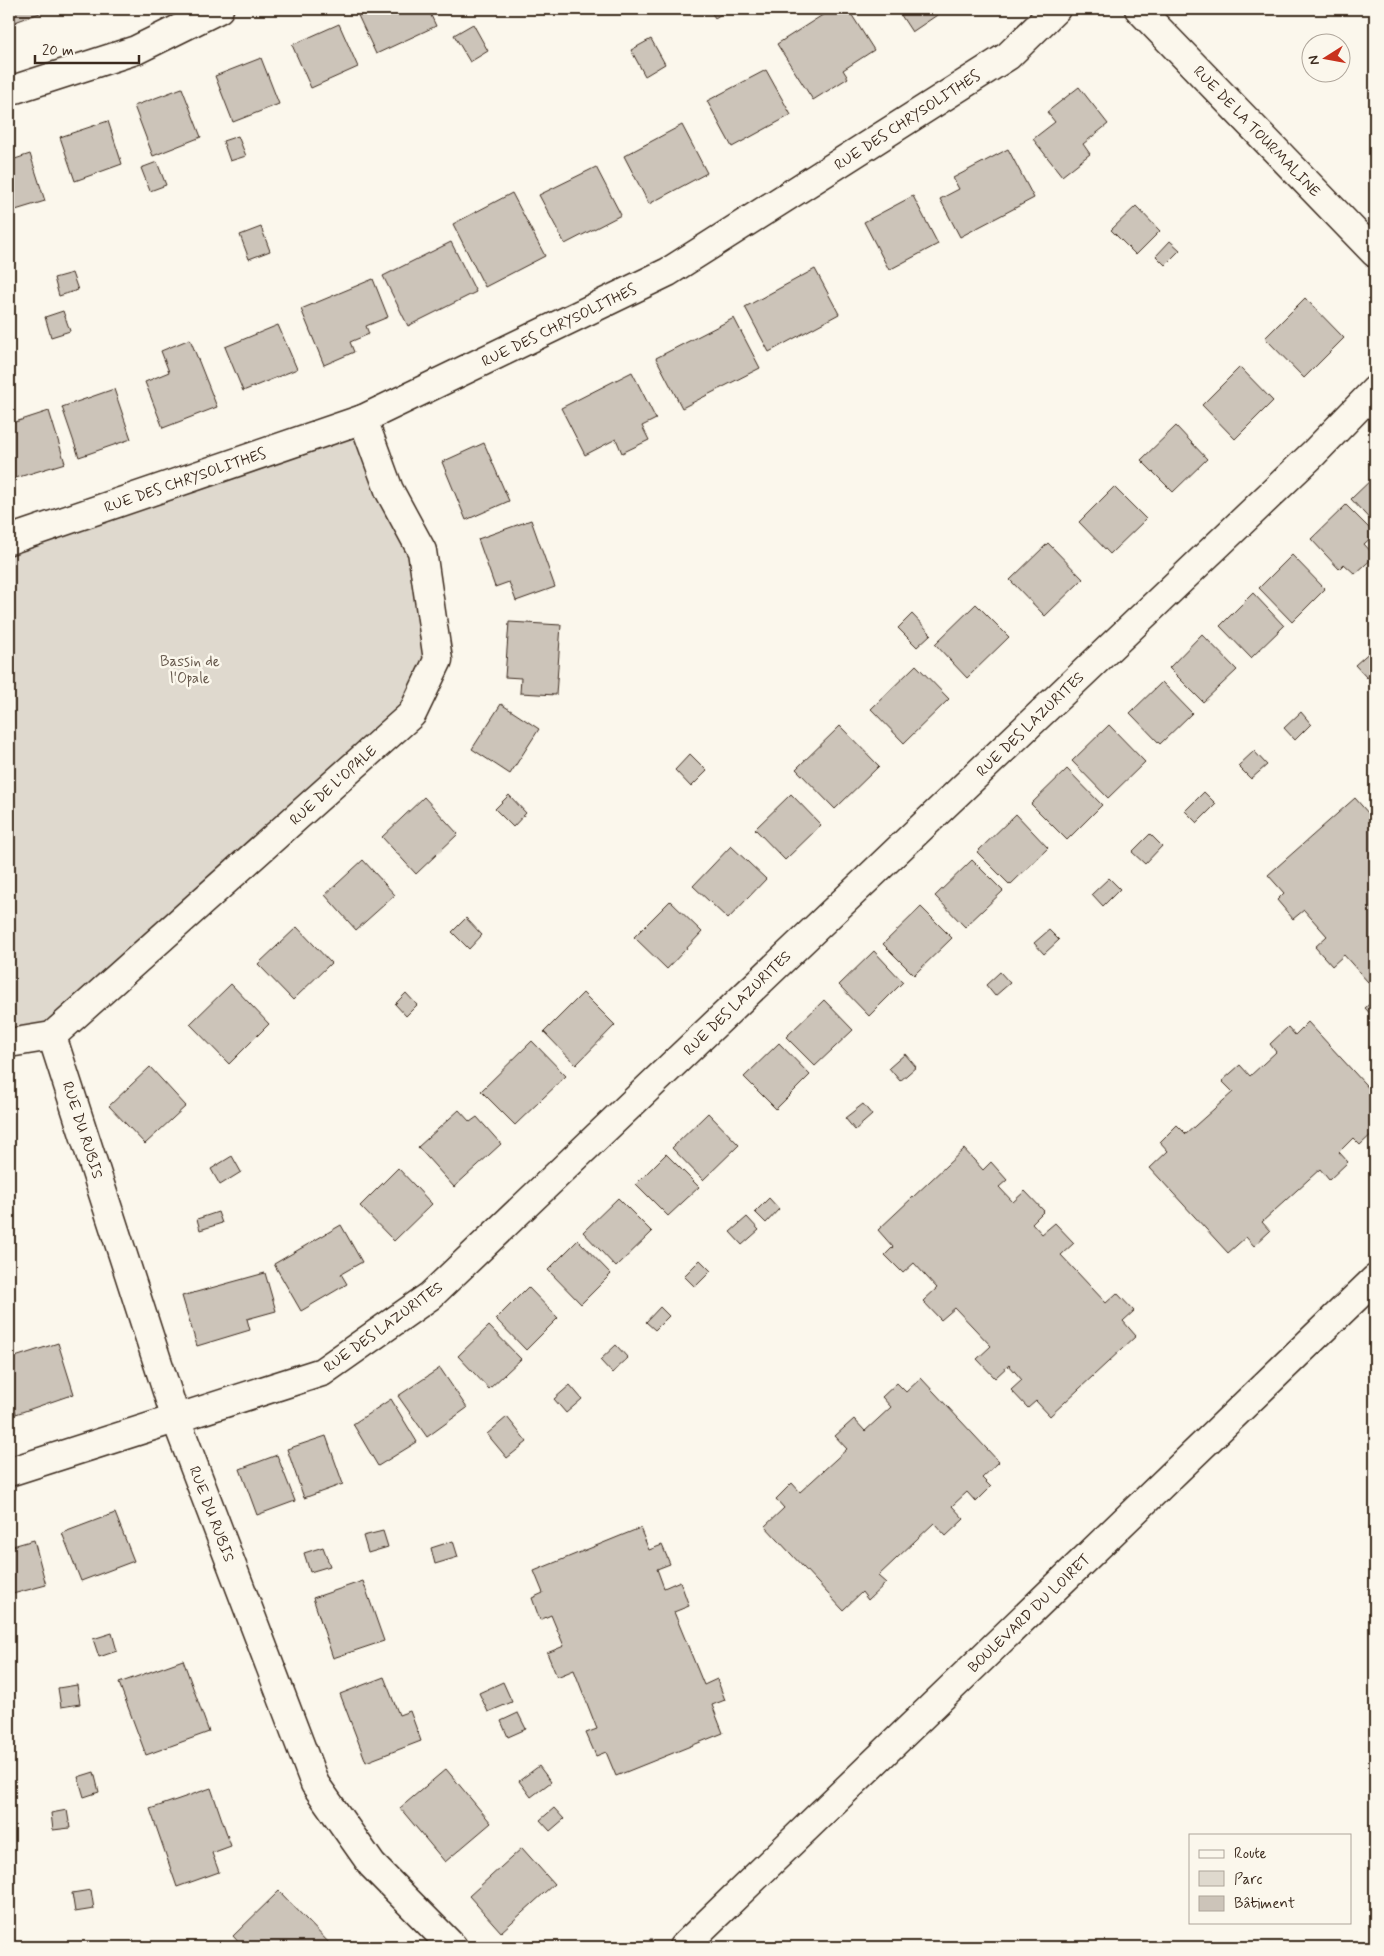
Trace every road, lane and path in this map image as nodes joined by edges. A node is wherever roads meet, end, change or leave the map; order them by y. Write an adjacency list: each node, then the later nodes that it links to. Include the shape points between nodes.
1 (219, 9): 4 (street, via 136,50)
2 (1056, 9): 7 (street, RUE DES CHRYSOLITHES, via 1008,56 668,272)
3 (1139, 9): 5 (street, RUE DE LA TOURMALINE)
4 (9, 91)
5 (1375, 253)
6 (1375, 390): 12 (street, RUE DES LAZURITES, via 1314,453 430,1296 322,1372)
7 (363, 419): 8 (street, RUE DES CHRYSOLITHES); 9 (street, RUE DE L'OPALE, via 389,490 422,551 438,660 412,714)
8 (9, 540)
9 (52, 1036): 10 (street); 12 (street, RUE DU RUBIS)
10 (9, 1043)
11 (1375, 1279): 15 (street, BOULEVARD DU LOIRET)
12 (176, 1419): 13 (street, RUE DES LAZURITES); 14 (street, RUE DU RUBIS, via 315,1784 372,1865)
13 (9, 1472)
14 (453, 1947)
15 (683, 1947)

